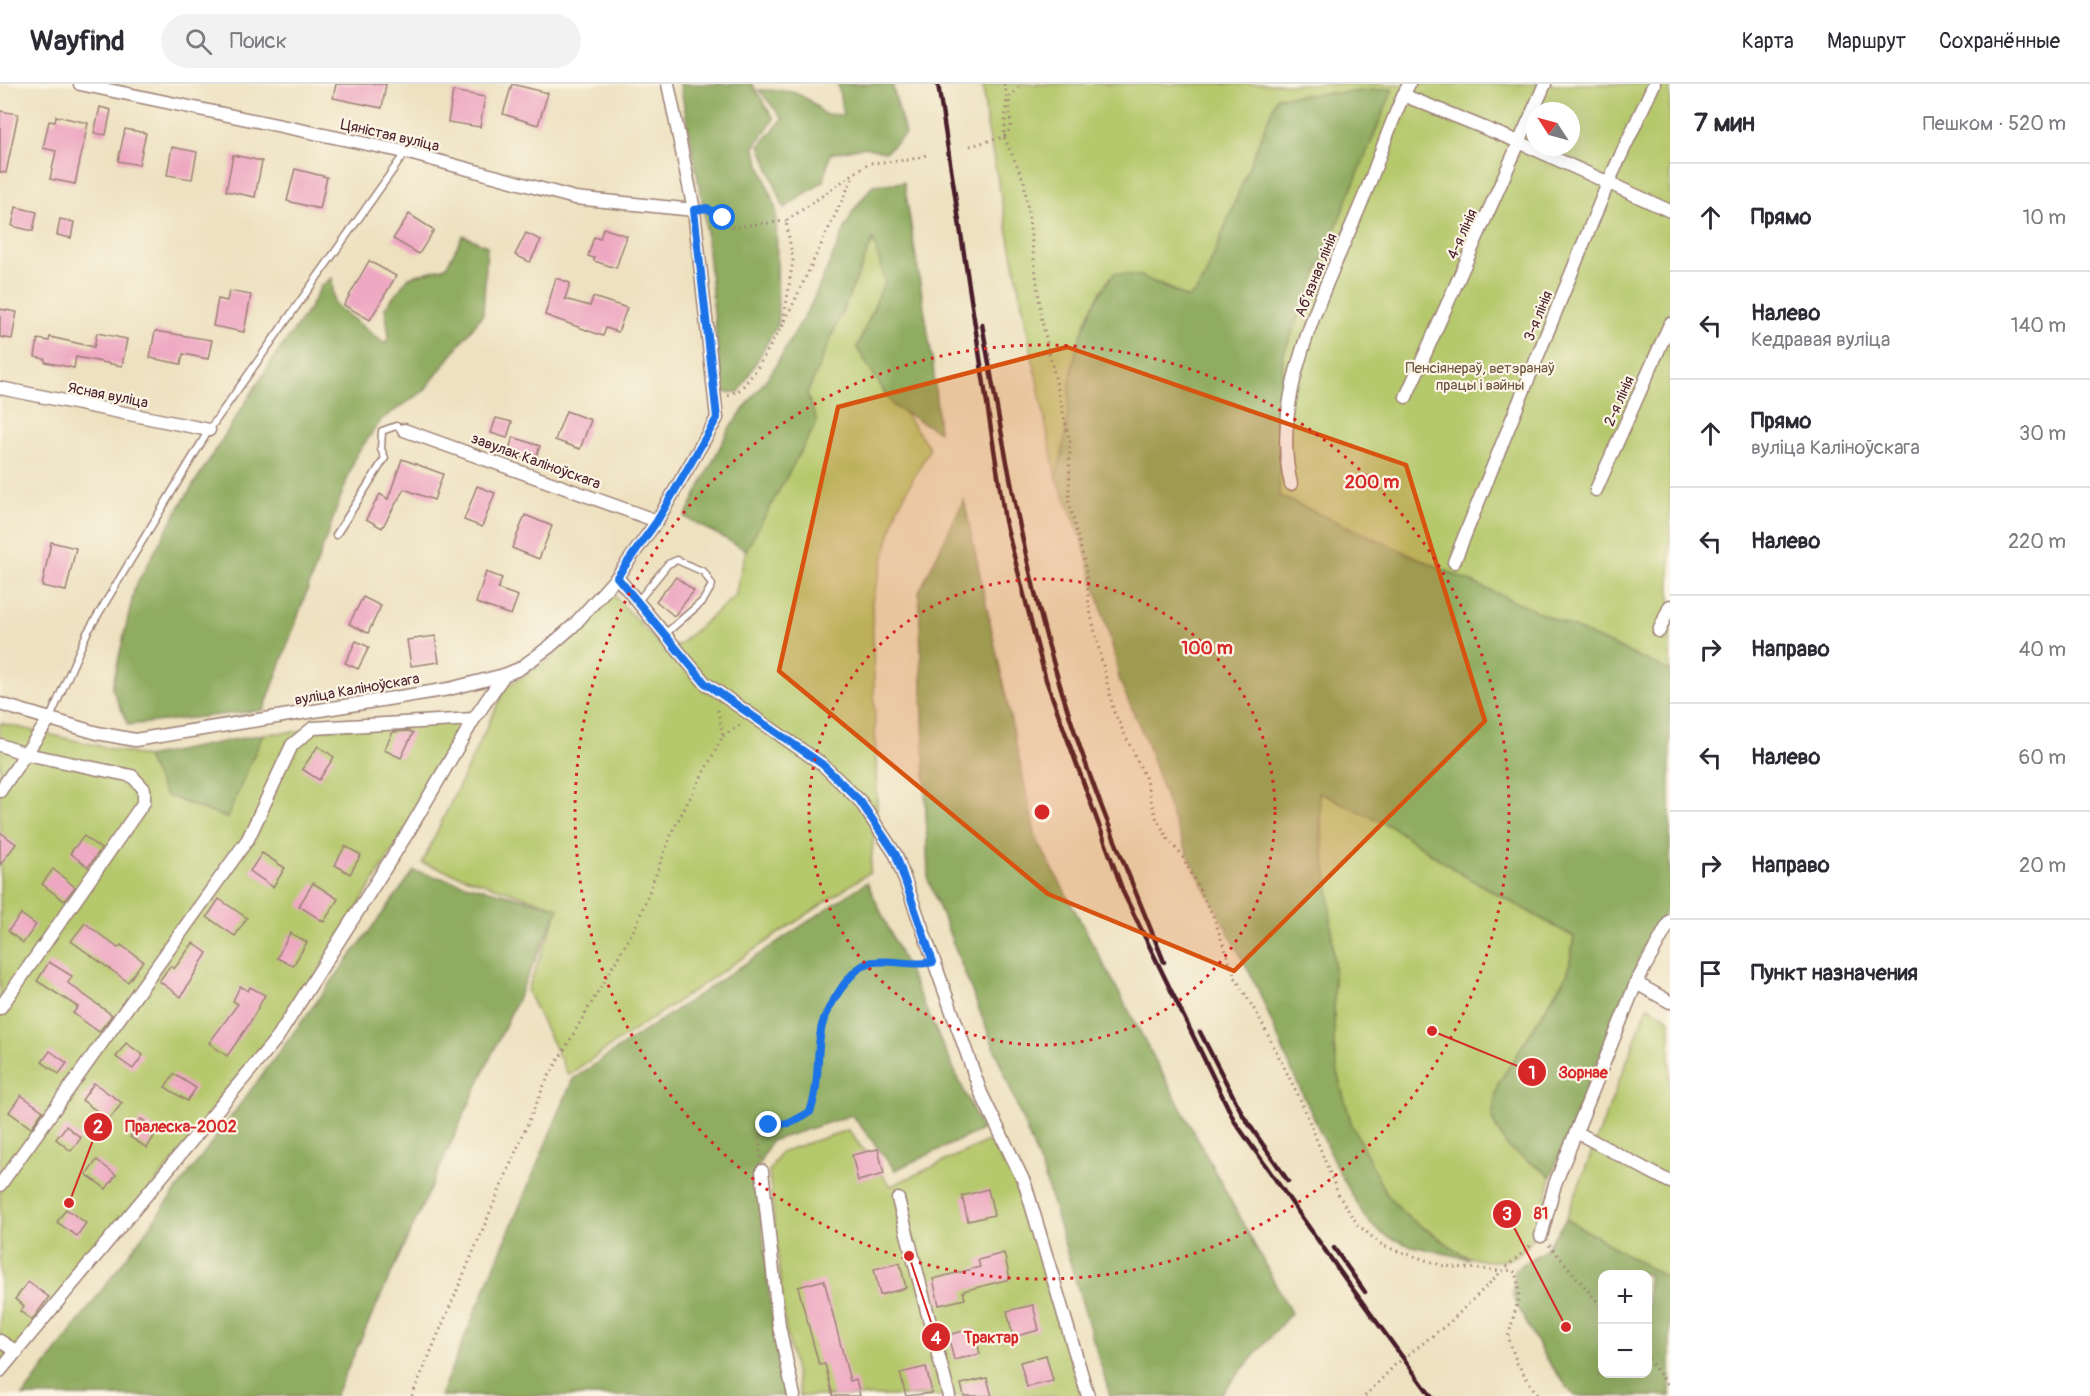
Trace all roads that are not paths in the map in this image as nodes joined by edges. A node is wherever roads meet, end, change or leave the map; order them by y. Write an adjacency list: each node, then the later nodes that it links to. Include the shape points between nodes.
1 (80, 84): 7 (street, Цяністая вуліца)
2 (668, 84): 9 (street, вуліца Каліноўскага)
3 (1545, 84): 6 (street, 4-я лінія)
4 (1654, 84): 8 (street, 3-я лінія)
5 (1406, 90): 6 (street); 16 (street, Абʼязная лінія, via 1304,344 1287,409 1287,467)
6 (1519, 142): 8 (street); 13 (street, 4-я лінія)
7 (405, 152): 9 (street, Цяністая вуліца, via 575,198); 14 (lane)
8 (1608, 183): 10 (street); 20 (street, 3-я лінія)
9 (694, 210): 18 (street, вуліца Каліноўскага, via 717,418)
10 (1670, 211)
11 (1670, 324): 17 (street, 2-я лінія)
12 (0, 388): 14 (street, Ясная вуліца)
13 (1406, 397)
14 (209, 430): 28 (lane, via 87,633)
15 (404, 430): 18 (street, завулак Каліноўскага); 19 (lane, via 396,426 382,431 381,449 386,458)
16 (1291, 484)
17 (1596, 490)
18 (657, 521): 21 (street, вуліца Каліноўскага)
19 (336, 535)
20 (1454, 562)
21 (617, 577): 22 (street); 26 (street, вуліца Каліноўскага, via 549,647)
22 (638, 602): 25 (street); 25 (lane, via 668,564 677,560 704,572 712,585 702,601)
23 (1670, 606): 24 (street)
24 (1659, 631)
25 (665, 634): 48 (street, via 705,683 822,764 860,801 896,855 981,1093 1025,1184)
26 (504, 675): 28 (street, вуліца Каліноўскага, via 448,688 135,740 97,733); 29 (street)
27 (0, 704): 28 (street, вуліца Каліноўскага)
28 (51, 717): 31 (street)
29 (474, 719): 40 (street, via 313,728 292,745 248,839); 44 (street, via 410,829 277,1038)
30 (0, 745): 31 (street)
31 (26, 754): 32 (street); 36 (street, via 132,776 144,789 144,802)
32 (0, 790)
33 (1670, 921): 34 (street)
34 (1636, 983): 35 (street); 37 (street)
35 (1670, 1002)
36 (0, 1008)
37 (1576, 1132): 39 (street); 42 (street, via 1555,1184)
38 (762, 1171): 46 (street, via 779,1326)
39 (1670, 1182)
40 (0, 1185)
41 (898, 1198): 47 (street)
42 (1541, 1236)
43 (0, 1341): 44 (street)
44 (17, 1352): 45 (street)
45 (0, 1371)
46 (794, 1396)
47 (949, 1396)
48 (1088, 1396)

